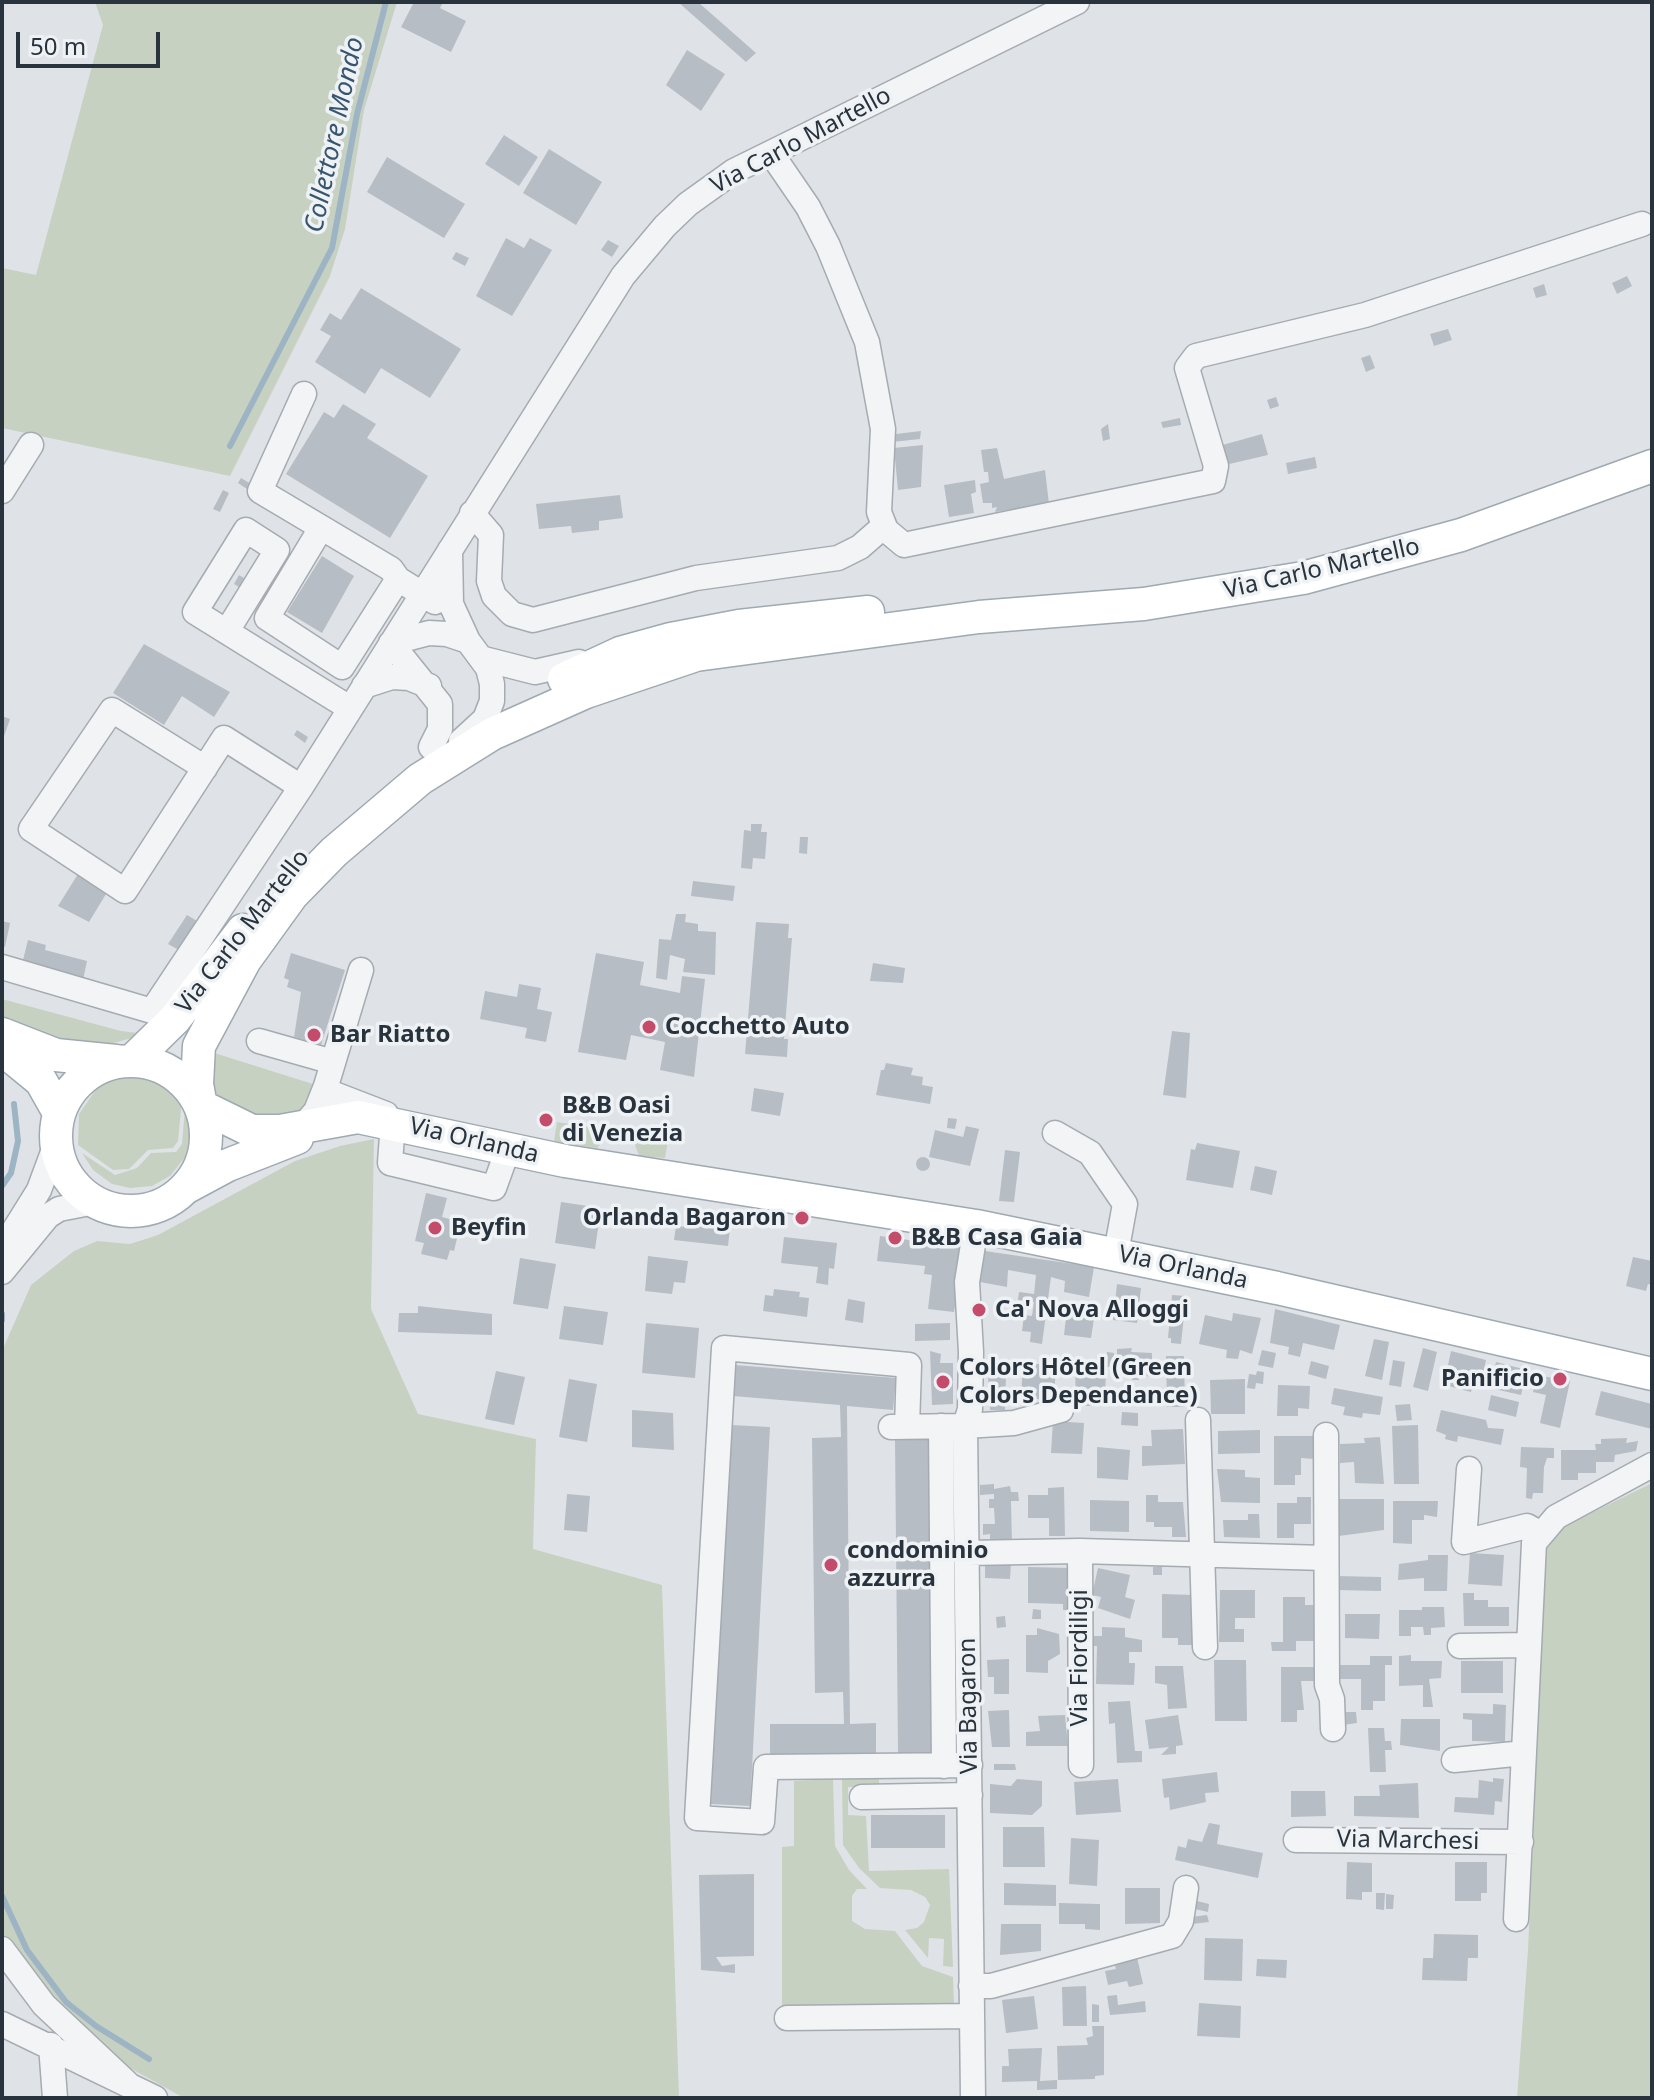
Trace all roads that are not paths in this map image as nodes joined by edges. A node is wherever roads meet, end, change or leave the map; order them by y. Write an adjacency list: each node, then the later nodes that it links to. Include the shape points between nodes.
1 (1077, 2): 2 (street, Via Carlo Martello)
2 (771, 153): 8 (street, Via Carlo Martello, via 711,186 645,248); 9 (street, via 828,246 867,342 883,429 879,512)
3 (1642, 224): 9 (street, via 1365,315 1196,356 1187,368 1216,466 1213,481 904,545)
4 (304, 394): 10 (street, via 260,491)
5 (31, 445): 7 (street)
6 (1652, 466): 14 (main road, Via Carlo Martello, via 1461,535 1303,578 1144,604)
7 (2, 491)
8 (472, 513): 9 (street, via 490,532 489,581 494,596 512,614 533,620 696,578 838,558); 11 (street, Via Carlo Martello)
9 (884, 526)
10 (321, 528): 12 (street, via 391,569); 12 (street, via 267,618 342,667)
11 (450, 546): 13 (street, Via Carlo Martello); 16 (street, via 449,593)
12 (398, 579): 13 (street)
13 (421, 593): 16 (street); 18 (street, Via Carlo Martello)
14 (979, 617): 17 (main road, Via Carlo Martello, via 895,610 815,616 739,626); 25 (main road, Via Carlo Martello, via 696,655 586,692 492,734 420,779)
15 (227, 631): 20 (street)
16 (471, 642): 17 (street, Via Carlo Martello, via 535,672); 19 (street, Via Carlo Martello, via 429,633 391,643); 21 (street, via 492,684)
17 (620, 653): 21 (main road, Via Carlo Martello)
18 (364, 686): 19 (street, via 392,677); 20 (street, Via Carlo Martello)
19 (429, 686): 22 (street, Via Carlo Martello, via 442,710)
20 (350, 708): 24 (street, Via Carlo Martello)
21 (488, 713): 22 (main road, Via Carlo Martello); 25 (street, Via Carlo Martello, via 474,732 398,782 364,813)
22 (431, 747): 31 (main road, Via Carlo Martello, via 321,835 281,878 175,1019)
23 (205, 768): 23 (street, via 125,891 31,829 112,710); 24 (street, via 224,738)
24 (301, 787): 26 (street, Via Carlo Martello, via 152,1011)
25 (303, 884): 34 (main road, Via Carlo Martello, via 245,960 199,1046)
26 (2, 967)
27 (361, 970): 32 (street)
28 (2, 1034): 31 (main road, via 56,1055)
29 (259, 1041): 32 (street)
30 (2, 1049): 37 (main road, via 41,1081)
31 (126, 1061): 34 (main road, via 174,1073); 37 (main road, via 105,1065 81,1080)
32 (333, 1062): 33 (street)
33 (326, 1086): 35 (street); 36 (street)
34 (201, 1106): 36 (main road, Via Orlanda, via 252,1131); 39 (main road, via 206,1149)
35 (393, 1122): 36 (main road, Via Orlanda, via 340,1118); 39 (main road, Via Orlanda, via 299,1137); 41 (main road, Via Orlanda, via 565,1161)
36 (304, 1125)
37 (58, 1128): 40 (main road, via 65,1172); 42 (street, via 39,1190)
38 (1055, 1133): 43 (street, via 1090,1153 1125,1204)
39 (187, 1187): 40 (main road, via 151,1209 122,1211)
40 (95, 1202): 44 (street, via 48,1216)
41 (976, 1226): 43 (main road, Via Orlanda); 48 (street, Via Bagaron, via 967,1282 970,1409)
42 (2, 1249)
43 (1116, 1253): 45 (main road, Via Orlanda)
44 (2, 1272)
45 (1652, 1374)
46 (1061, 1410): 48 (street, via 1014,1423)
47 (1198, 1420): 55 (street)
48 (953, 1426): 54 (street, Via Bagaron); 65 (street, via 898,1427 909,1365 724,1348 697,1818 762,1822 766,1767); 66 (street)
49 (1326, 1435): 56 (street)
50 (1652, 1465): 52 (street, via 1568,1510)
51 (1469, 1469): 52 (street, via 1464,1542 1527,1526)
52 (1539, 1533): 57 (street, via 1532,1554)
53 (1080, 1551): 54 (street); 55 (street); 64 (street, Via Fiordiligi)
54 (967, 1553): 63 (street, Via Bagaron)
55 (1200, 1556): 56 (street); 59 (street)
56 (1325, 1558): 60 (street)
57 (1528, 1645): 58 (street); 61 (street)
58 (1460, 1646)
59 (1205, 1647)
60 (1333, 1729)
61 (1524, 1753): 62 (street); 71 (street)
62 (1454, 1760)
63 (970, 1765): 66 (street); 67 (street, Via Bagaron)
64 (1081, 1765)
65 (889, 1766): 66 (street); 69 (street)
66 (944, 1766)
67 (970, 1795): 69 (street); 75 (street, Via Bagaron)
68 (862, 1797): 69 (street)
69 (889, 1797)
70 (1296, 1840): 71 (street, Via Marchesi)
71 (1521, 1842): 73 (street)
72 (1186, 1888): 75 (street, via 1179,1927 1172,1936 991,1986)
73 (1516, 1919)
74 (2, 1949): 80 (street, via 44,2005)
75 (971, 1986): 76 (street, Via Bagaron)
76 (972, 2016): 77 (street); 83 (street, Via Bagaron)
77 (787, 2018)
78 (2, 2024): 79 (street)
79 (51, 2045): 80 (street); 81 (street)
80 (127, 2083): 82 (street)
81 (55, 2098)
82 (155, 2098)
83 (973, 2098)

